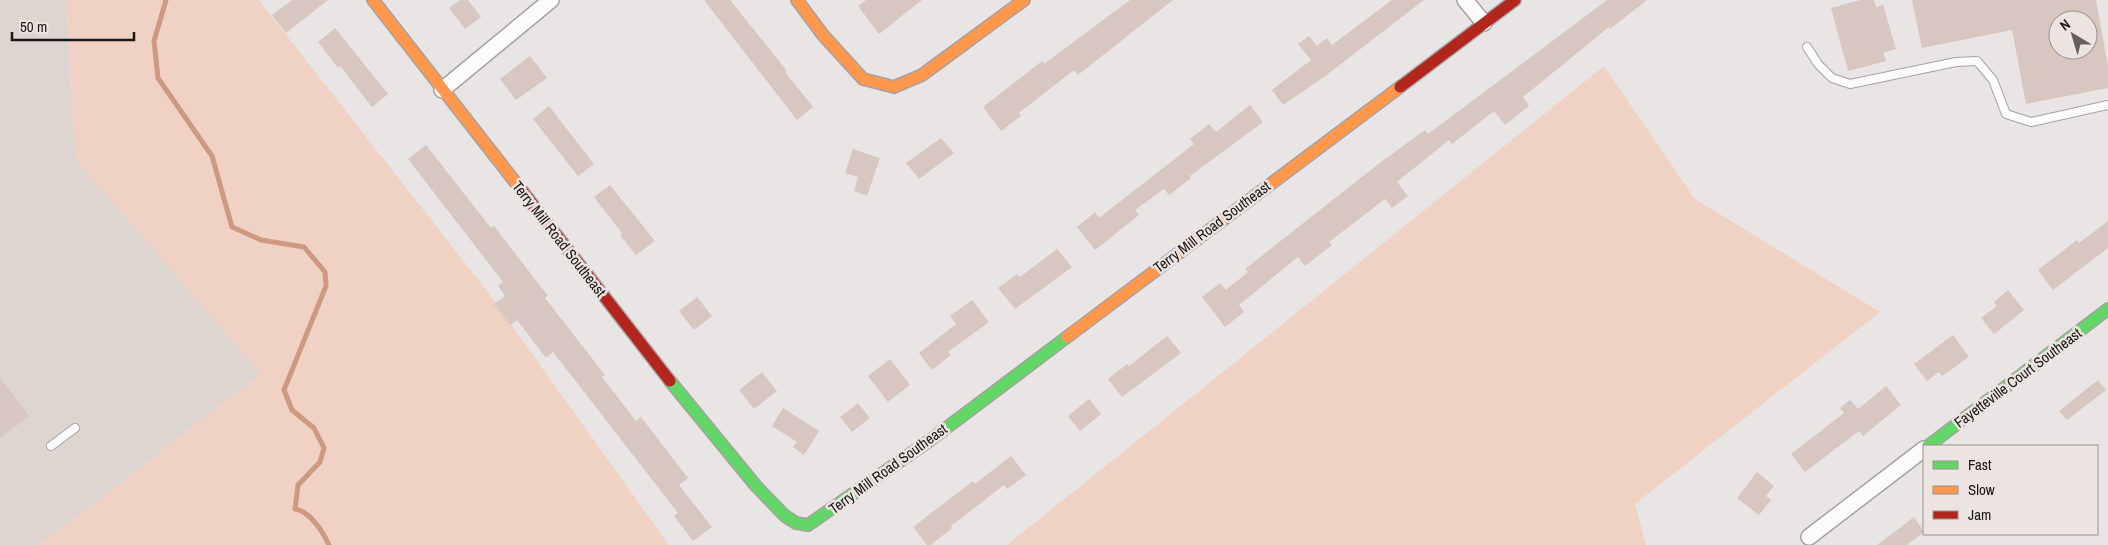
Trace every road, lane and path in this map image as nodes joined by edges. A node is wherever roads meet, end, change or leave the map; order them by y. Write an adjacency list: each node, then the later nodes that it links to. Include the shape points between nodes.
1 (373, 0): 9 (street, Terry Mill Road Southeast)
2 (552, 0): 9 (street)
3 (797, 0): 4 (street, via 863,79 894,87 922,75)
4 (1024, 0)
5 (1465, 0): 7 (street)
6 (1515, 0): 7 (street, Terry Mill Road Southeast)
7 (1484, 23): 9 (street, Terry Mill Road Southeast, via 928,441 808,525 796,524 785,516 756,486)
8 (1807, 47): 10 (lane, via 1832,78 1850,84 1956,62 1977,61 1993,80 2006,114 2031,122)
9 (442, 90)
10 (2108, 105)
11 (2108, 309): 13 (street, Fayetteville Court Southeast)
12 (75, 428): 14 (lane)
13 (1929, 445)
14 (51, 446)
15 (1923, 450): 16 (street)
16 (1809, 536)

